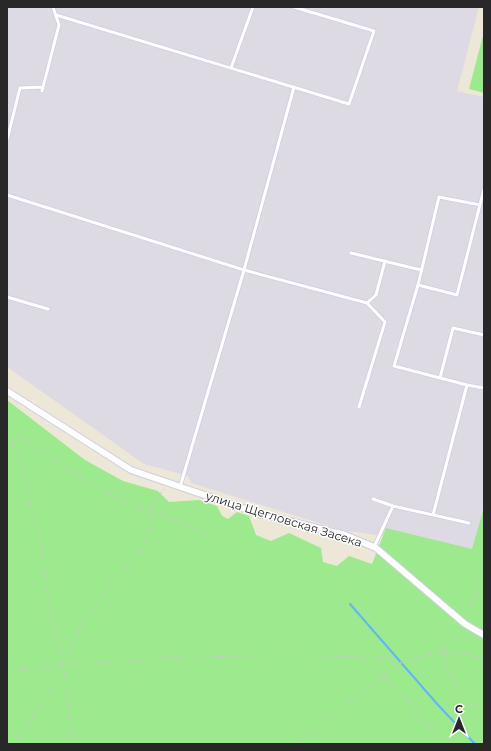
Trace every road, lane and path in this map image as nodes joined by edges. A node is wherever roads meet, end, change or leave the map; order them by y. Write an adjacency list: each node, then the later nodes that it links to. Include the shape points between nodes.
1 (53, 7): 4 (lane)
2 (253, 7): 5 (lane)
3 (294, 7): 6 (lane, via 374,31 349,104)
4 (56, 15): 5 (lane); 7 (lane, via 59,25 43,89 20,88)
5 (231, 68): 6 (lane)
6 (294, 87): 13 (lane)
7 (7, 140)
8 (484, 189): 10 (lane)
9 (7, 195): 13 (lane)
10 (480, 205): 14 (lane, via 439,197); 15 (lane, via 457,294)
11 (351, 253): 12 (lane)
12 (385, 261): 14 (lane); 17 (lane, via 376,294)
13 (244, 270): 17 (lane); 27 (lane)
14 (421, 270): 15 (lane)
15 (418, 285): 20 (lane, via 394,366)
16 (7, 297): 18 (lane)
17 (368, 303): 24 (lane, via 385,322)
18 (48, 309)
19 (484, 335): 20 (lane, via 453,328)
20 (440, 378): 21 (lane)
21 (467, 385): 22 (lane); 31 (lane)
22 (484, 388)
23 (7, 391): 26 (street, улица Щегловская Засека, via 131,470)
24 (359, 407)
25 (7, 431): 30 (path, via 99,489 131,506); 46 (path, via 21,461 28,507 41,534 46,590)
26 (169, 483): 27 (street, улица Щегловская Засека); 30 (path, via 153,503)
27 (180, 486): 34 (street, улица Щегловская Засека, via 257,513 345,535)
28 (373, 499): 29 (lane)
29 (393, 506): 31 (lane); 34 (lane)
30 (152, 511): 33 (path); 46 (path, via 146,544 80,627)
31 (433, 515): 32 (lane)
32 (469, 523)
33 (215, 540)
34 (374, 547): 36 (street, улица Щегловская Засека)
35 (484, 571): 36 (path)
36 (465, 624): 37 (street, улица Щегловская Засека); 38 (path)
37 (484, 635)
38 (444, 647): 39 (path); 40 (path)
39 (446, 651): 40 (path); 41 (path); 49 (path, via 444,660 460,694 466,702)
40 (439, 652): 45 (path)
41 (478, 656): 43 (path); 44 (path)
42 (362, 657): 45 (path, via 390,659); 46 (path, via 252,656); 48 (path)
43 (484, 658)
44 (484, 662)
45 (401, 663): 48 (path)
46 (63, 665): 47 (path); 50 (path); 51 (path)
47 (7, 670)
48 (383, 675): 52 (path); 53 (path, via 411,702 421,719)
49 (484, 710)
50 (15, 744)
51 (74, 744)
52 (298, 744)
53 (446, 744)

